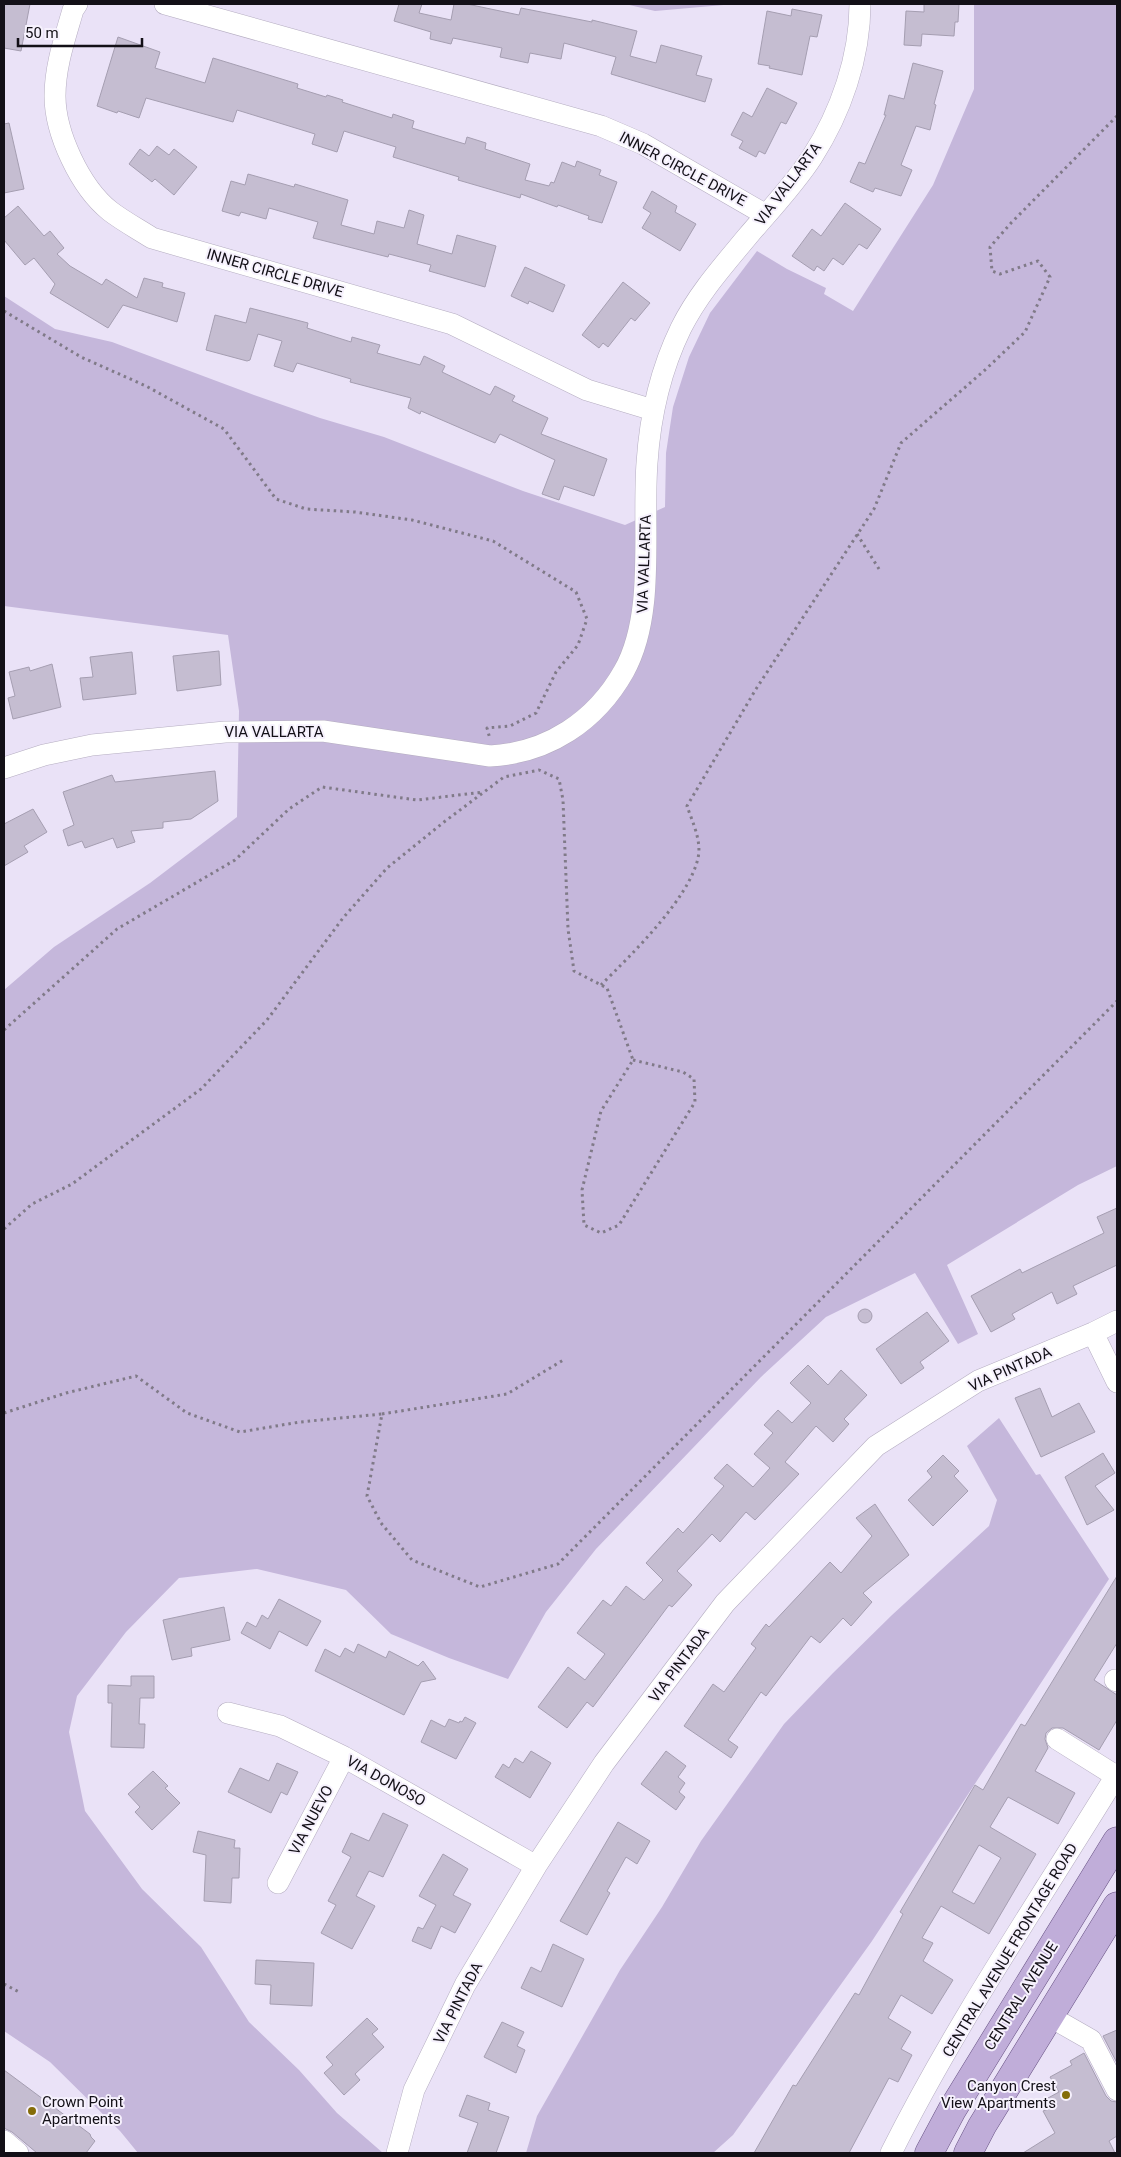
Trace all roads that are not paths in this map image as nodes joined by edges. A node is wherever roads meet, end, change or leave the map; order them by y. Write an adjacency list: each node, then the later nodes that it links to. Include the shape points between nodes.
1 (76, 4): 5 (street, INNER CIRCLE DRIVE, via 58,67 55,96 58,118 76,166 89,188 109,210 152,238 452,324 586,390)
2 (165, 4): 4 (street, INNER CIRCLE DRIVE, via 601,126 643,144)
3 (860, 4): 4 (street, VIA VALLARTA, via 856,51 833,120 812,157)
4 (766, 215): 5 (street, VIA VALLARTA, via 712,278 681,328)
5 (653, 410): 6 (street, VIA VALLARTA, via 647,463 644,615 632,658 597,710 574,729 546,744 516,754 495,755 323,731 225,732 92,745)
6 (4, 768)
7 (1117, 1321): 8 (street, VIA PINTADA)
8 (1093, 1334): 9 (street); 15 (street, VIA PINTADA, via 978,1381 876,1446 725,1603 604,1763)
9 (1117, 1382)
10 (228, 1713): 12 (street, VIA DONOSO, via 280,1726)
11 (1057, 1739): 13 (street)
12 (344, 1757): 15 (street, VIA DONOSO); 16 (street, VIA NUEVO)
13 (1117, 1775): 23 (street, CENTRAL AVENUE FRONTAGE ROAD, via 914,2107)
14 (1117, 1841): 24 (main road, CENTRAL AVENUE)
15 (536, 1866): 22 (street, VIA PINTADA, via 465,1985 414,2090)
16 (278, 1883)
17 (1117, 1906): 18 (main road)
18 (1050, 2016): 19 (street, via 1091,2040); 25 (main road)
19 (1117, 2090)
20 (4, 2141): 21 (street)
21 (18, 2153)
22 (397, 2153)
23 (891, 2153)
24 (929, 2153)
25 (968, 2153)

